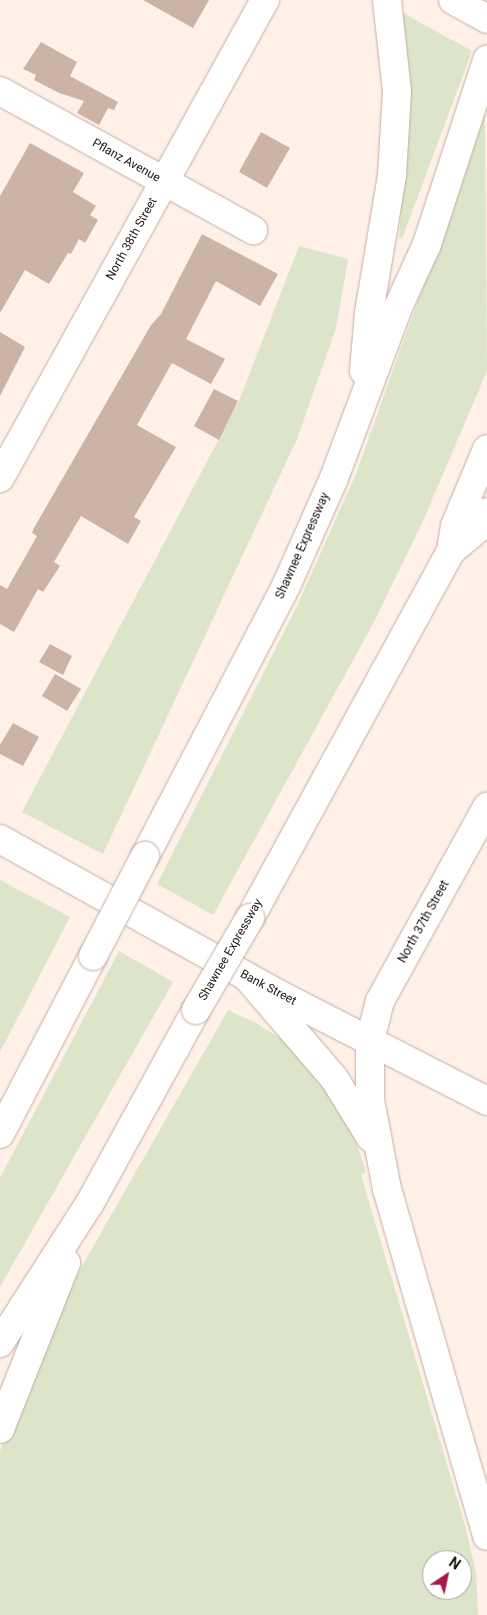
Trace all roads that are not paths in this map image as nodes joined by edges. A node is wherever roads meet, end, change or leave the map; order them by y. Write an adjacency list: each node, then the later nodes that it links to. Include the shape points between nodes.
1 (265, 0): 7 (main road, North 38th Street)
2 (452, 0): 4 (main road)
3 (388, 9): 9 (main road, via 397,91 392,176 369,313)
4 (487, 18)
5 (487, 60): 9 (main road, via 427,244 399,305)
6 (0, 91): 7 (main road, Pflanz Avenue)
7 (164, 181): 8 (main road, Pflanz Avenue); 11 (main road, North 38th Street)
8 (253, 230)
9 (361, 405): 19 (main road, Shawnee Expressway, bridge, via 334,478 286,586)
10 (487, 448): 13 (main road, via 455,526)
11 (4, 463)
12 (487, 512): 13 (main road, via 478,528)
13 (451, 552): 21 (main road, Shawnee Expressway, bridge)
14 (487, 807): 17 (main road, North 37th Street, via 380,1001)
15 (0, 839): 16 (main road, Bank Street)
16 (247, 977): 17 (main road, Bank Street); 20 (main road, via 334,1078)
17 (370, 1040): 18 (main road, Bank Street); 20 (main road, North 37th Street, via 370,1100)
18 (487, 1101)
19 (0, 1134)
20 (380, 1155): 24 (main road, North 37th Street, via 389,1199)
21 (90, 1203): 22 (main road, Shawnee Expressway); 23 (main road)
22 (0, 1343)
23 (0, 1429)
24 (487, 1536)

